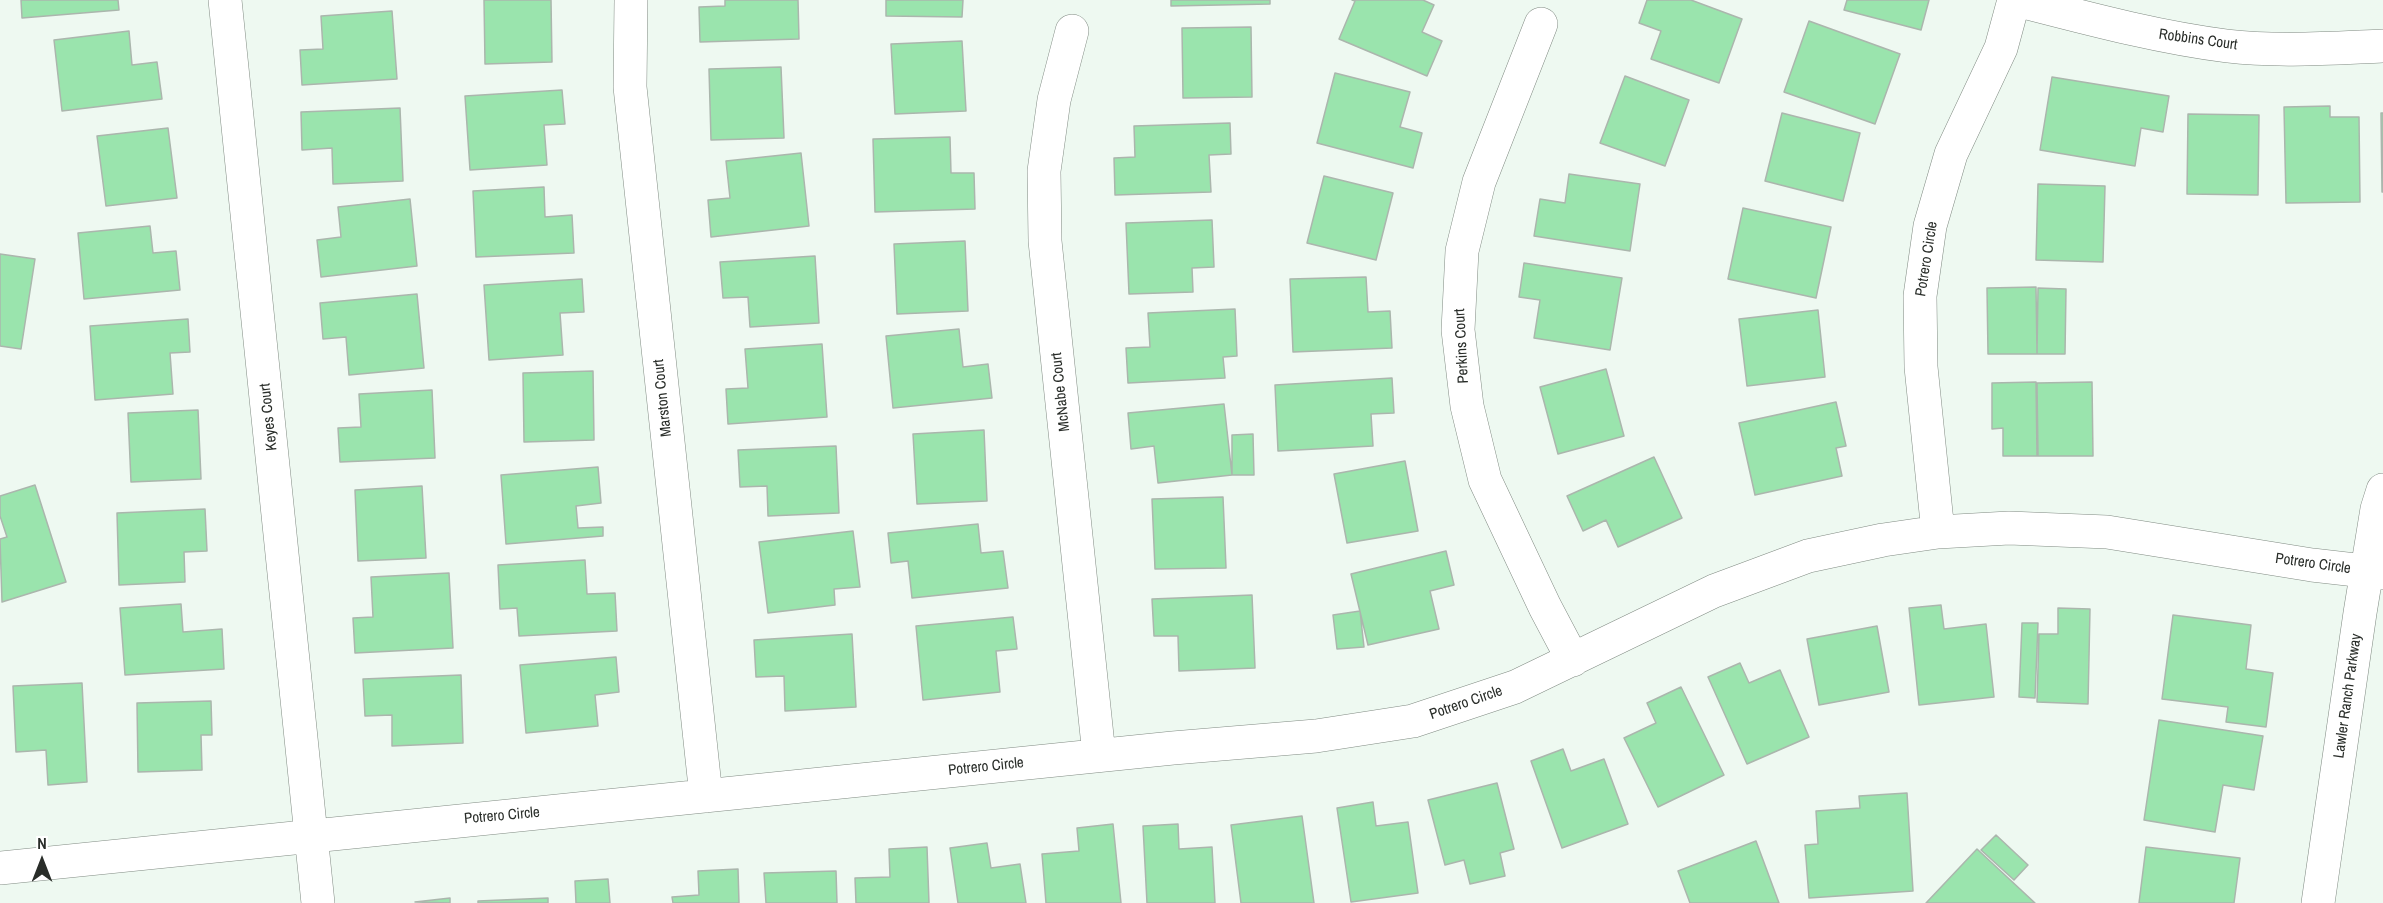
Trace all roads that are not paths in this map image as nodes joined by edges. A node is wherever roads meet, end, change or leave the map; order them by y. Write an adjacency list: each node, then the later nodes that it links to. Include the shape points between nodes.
1 (225, 0): 13 (street, Keyes Court)
2 (631, 0): 12 (street, Marston Court, via 630,87)
3 (2015, 0): 6 (street, Robbins Court, via 2153,34 2230,46); 8 (street, Potrero Circle, via 2001,48 1950,154 1930,226 1920,296 1921,367)
4 (1541, 24): 10 (street, Perkins Court, via 1479,182 1462,250 1458,330 1467,406 1485,480)
5 (1072, 31): 11 (street, McNabe Court, via 1054,100 1044,171 1045,241)
6 (2383, 46)
7 (2383, 490): 9 (street, Lawler Ranch Parkway, via 2377,509)
8 (1938, 532): 9 (street, Potrero Circle, via 2009,528 2107,532); 10 (street, Potrero Circle, via 1808,556 1714,591)
9 (2375, 572): 16 (street, Lawler Ranch Parkway)
10 (1573, 660): 11 (street, Potrero Circle, via 1515,687 1413,721 1316,736)
11 (1099, 755): 12 (street, Potrero Circle)
12 (706, 796): 13 (street, Potrero Circle)
13 (310, 835): 14 (street, Potrero Circle); 15 (street, Keyes Court)
14 (0, 868)
15 (318, 903)
16 (2318, 903)

